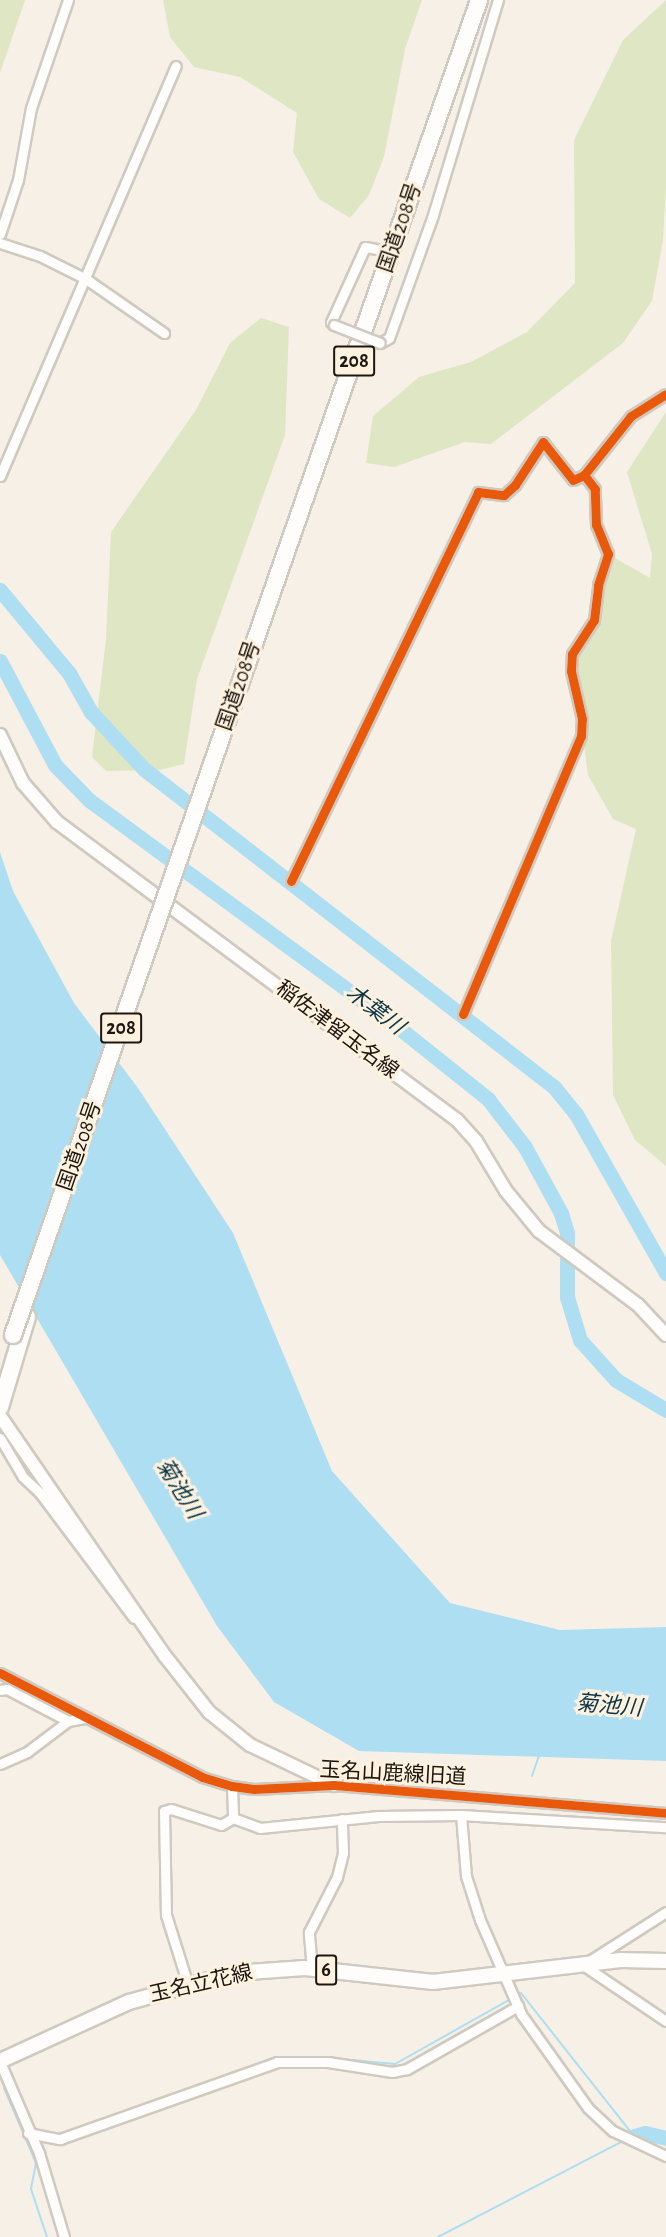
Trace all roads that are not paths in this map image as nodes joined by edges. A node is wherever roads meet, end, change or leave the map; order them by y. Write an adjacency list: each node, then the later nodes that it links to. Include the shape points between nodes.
1 (68, 0): 5 (street, via 31,108 18,180)
2 (479, 0): 7 (highway, 国道208号 / 208)
3 (498, 0): 7 (street, bridge, via 429,226 389,338 380,343 334,325 331,322 365,247)
4 (176, 66): 8 (street)
5 (0, 234)
6 (0, 243): 8 (street, via 40,256)
7 (392, 252): 16 (highway, 国道208号 / 208, bridge)
8 (86, 279): 9 (street); 12 (street)
9 (164, 333)
10 (666, 394): 11 (street, via 631,416)
11 (584, 475): 14 (street, via 573,480 543,442 504,495 478,492); 15 (street, via 595,489 596,525 608,554 598,585 594,620 572,654 581,736)
12 (0, 476)
13 (0, 735): 18 (main road, 稲佐津留玉名線, via 23,783 57,822 457,1120 487,1156 524,1216 557,1246 638,1305)
14 (291, 881)
15 (463, 1014)
16 (32, 1286): 17 (highway, 国道208号 / 208, bridge); 20 (highway, via 28,1315)
17 (7, 1334): 19 (highway, 国道208号 / 208)
18 (666, 1335)
19 (0, 1373)
20 (0, 1407)
21 (0, 1416): 23 (main road)
22 (0, 1438): 23 (street, via 23,1477 40,1493 117,1599 136,1621)
23 (146, 1626): 29 (main road, via 189,1689 227,1728 280,1762)
24 (0, 1673): 26 (street, 玉名山鹿線旧道)
25 (0, 1690): 27 (street, via 7,1689)
26 (85, 1718): 27 (street); 30 (street, 玉名山鹿線旧道, via 202,1777)
27 (69, 1720): 28 (street, via 27,1752)
28 (0, 1764)
29 (334, 1785): 30 (street, 玉名山鹿線旧道, via 254,1789); 31 (street, 玉名山鹿線旧道)
30 (232, 1786): 33 (street)
31 (666, 1813)
32 (461, 1815): 34 (street); 35 (street); 40 (street, via 466,1876)
33 (233, 1818): 34 (street, via 260,1828); 41 (street, via 221,1825 171,1809 164,1811 166,1915)
34 (342, 1819): 39 (street, via 343,1853 337,1877 309,1932)
35 (666, 1827)
36 (666, 1912): 38 (street)
37 (666, 1961): 38 (main road, 玉名立花線 / 6)
38 (583, 1965): 40 (main road, 玉名立花線 / 6); 43 (street)
39 (312, 1969): 40 (main road, 玉名立花線 / 6, via 402,1982); 41 (main road, 玉名立花線 / 6, via 234,1973)
40 (501, 1969): 42 (street)
41 (188, 1985): 44 (main road, 玉名立花線 / 6, via 129,2002)
42 (518, 2006): 45 (street, via 407,2069 392,2072 328,2062 277,2062 60,2139); 46 (street, via 588,2108 613,2131)
43 (666, 2021)
44 (0, 2061): 45 (street)
45 (28, 2133): 47 (street, via 39,2153)
46 (666, 2156)
47 (64, 2237)

